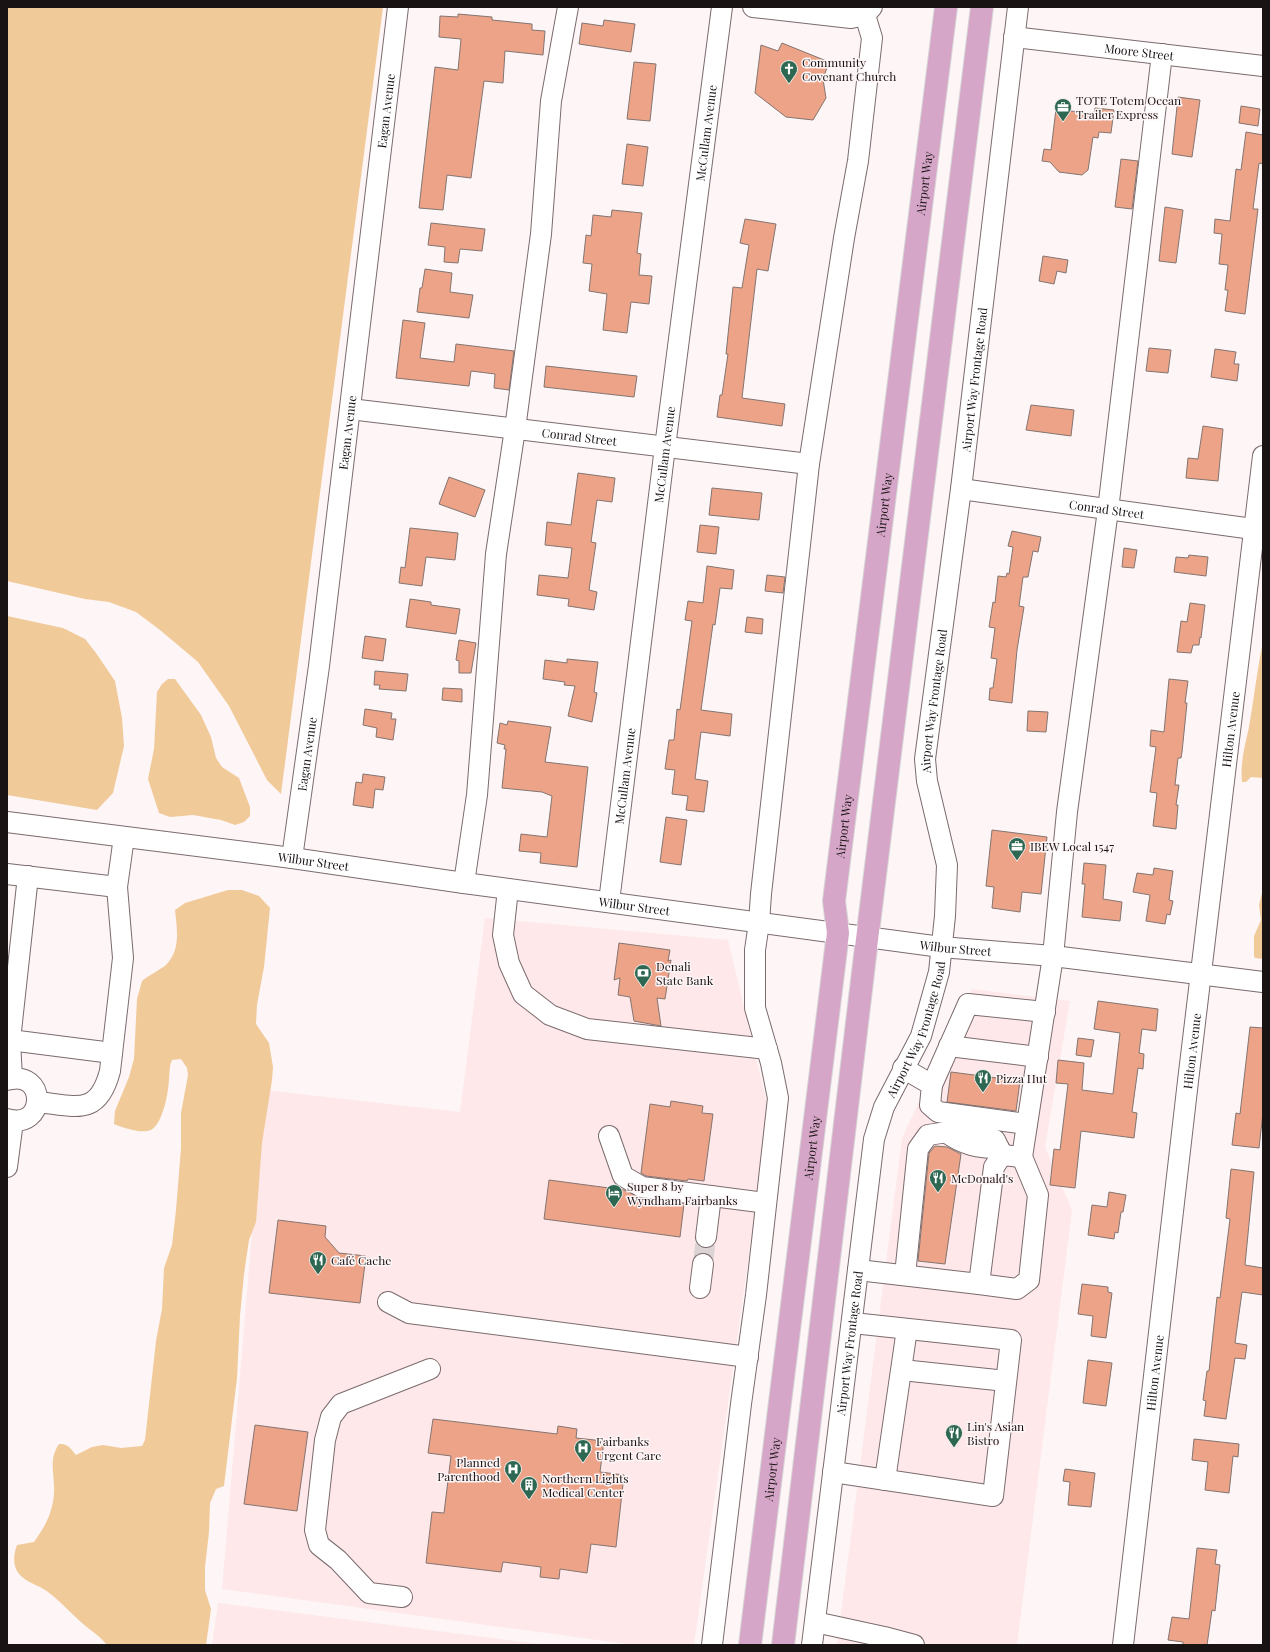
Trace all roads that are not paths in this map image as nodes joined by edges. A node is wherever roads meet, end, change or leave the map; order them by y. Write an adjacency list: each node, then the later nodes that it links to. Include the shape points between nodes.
1 (398, 7): 12 (street, Eagan Avenue)
2 (568, 7): 13 (street, via 551,101 541,234)
3 (722, 7): 14 (street, McCullam Avenue)
4 (753, 7): 8 (street, via 851,18)
5 (946, 7): 30 (main road, Airport Way, via 834,901)
6 (982, 7): 31 (main road)
7 (1018, 7): 9 (street, Airport Way Frontage Road)
8 (868, 11): 16 (street, via 872,38 858,161)
9 (1014, 37): 10 (street, Moore Street); 17 (street, Airport Way Frontage Road)
10 (1162, 54): 11 (street, Moore Street); 18 (street)
11 (1263, 66)
12 (350, 409): 13 (street, Conrad Street); 22 (street, Eagan Avenue, via 319,666)
13 (515, 429): 14 (street, Conrad Street); 25 (street, via 496,554 477,795)
14 (665, 447): 16 (street, Conrad Street); 28 (street, McCullam Avenue)
15 (1263, 456): 19 (street, Hilton Avenue)
16 (809, 464): 29 (street, via 761,894)
17 (960, 489): 18 (street, Conrad Street); 32 (street, Airport Way Frontage Road, via 925,759 927,781 947,866)
18 (1108, 510): 19 (street, Conrad Street); 33 (street, via 1067,812)
19 (1253, 529): 34 (street, Hilton Avenue)
20 (7, 822): 21 (street, Wilbur Street)
21 (124, 836): 22 (street, Wilbur Street); 26 (street)
22 (292, 858): 25 (street, Wilbur Street)
23 (7, 874): 24 (street)
24 (28, 876): 26 (street); 37 (street)
25 (464, 884): 27 (street, Wilbur Street)
26 (118, 887): 40 (street, via 123,958)
27 (508, 889): 28 (street, Wilbur Street); 39 (street, via 503,935 508,963 523,994 550,1015 587,1028)
28 (609, 902): 29 (street, Wilbur Street)
29 (760, 924): 30 (street, Wilbur Street); 39 (street, via 755,950 755,1008)
30 (838, 933): 31 (street, Wilbur Street); 72 (main road, Airport Way)
31 (867, 938): 32 (street, Wilbur Street); 73 (main road)
32 (941, 947): 33 (street, Wilbur Street); 42 (street, Airport Way Frontage Road, via 938,972 921,1036)
33 (1053, 956): 34 (street, Wilbur Street); 36 (street)
34 (1201, 974): 35 (street, Wilbur Street); 76 (street, Hilton Avenue)
35 (1263, 982)
36 (1045, 1012): 38 (street, via 968,1004); 41 (street)
37 (10, 1040): 40 (street); 43 (street)
38 (950, 1046): 41 (street); 44 (street)
39 (767, 1049): 52 (street, via 778,1098)
40 (112, 1053): 45 (street, via 106,1086 101,1096 92,1103 83,1106)
41 (1038, 1056): 47 (street)
42 (903, 1068): 44 (street); 55 (street, Airport Way Frontage Road, via 884,1107 874,1139)
43 (9, 1079): 45 (street, via 20,1078 32,1085)
44 (932, 1085): 47 (street, via 930,1105 938,1112)
45 (37, 1102): 46 (street, via 28,1118)
46 (10, 1120): 50 (street)
47 (1027, 1124): 49 (street)
48 (609, 1136): 51 (street, via 623,1176 642,1186)
49 (1008, 1153): 56 (street, via 995,1140 980,1132 966,1129 928,1135 918,1149); 57 (street, via 994,1167); 57 (street, via 1038,1195 1029,1280 1017,1289)
50 (7, 1167)
51 (711, 1196): 52 (street); 53 (street)
52 (766, 1203): 62 (street)
53 (706, 1237)
54 (703, 1264): 58 (street)
55 (858, 1270): 56 (street); 60 (street, Airport Way Frontage Road)
56 (904, 1275): 57 (street)
57 (979, 1284)
58 (700, 1288)
59 (388, 1302): 62 (street, via 409,1313)
60 (853, 1323): 61 (street); 66 (street, Airport Way Frontage Road)
61 (907, 1329): 64 (street); 65 (street, via 1011,1340)
62 (748, 1357): 71 (street)
63 (430, 1369): 68 (street, via 341,1404 331,1417 325,1440 315,1530 319,1545 338,1560 369,1592)
64 (902, 1370): 65 (street); 67 (street)
65 (1006, 1381): 67 (street, via 993,1496)
66 (833, 1472): 67 (street); 69 (street, Airport Way Frontage Road)
67 (885, 1480)
68 (402, 1597)
69 (815, 1622): 70 (street); 74 (street, Airport Way Frontage Road)
70 (862, 1638): 75 (street)
71 (712, 1645)
72 (750, 1645)
73 (783, 1645)
74 (812, 1645)
75 (914, 1645)
76 (1123, 1645)

